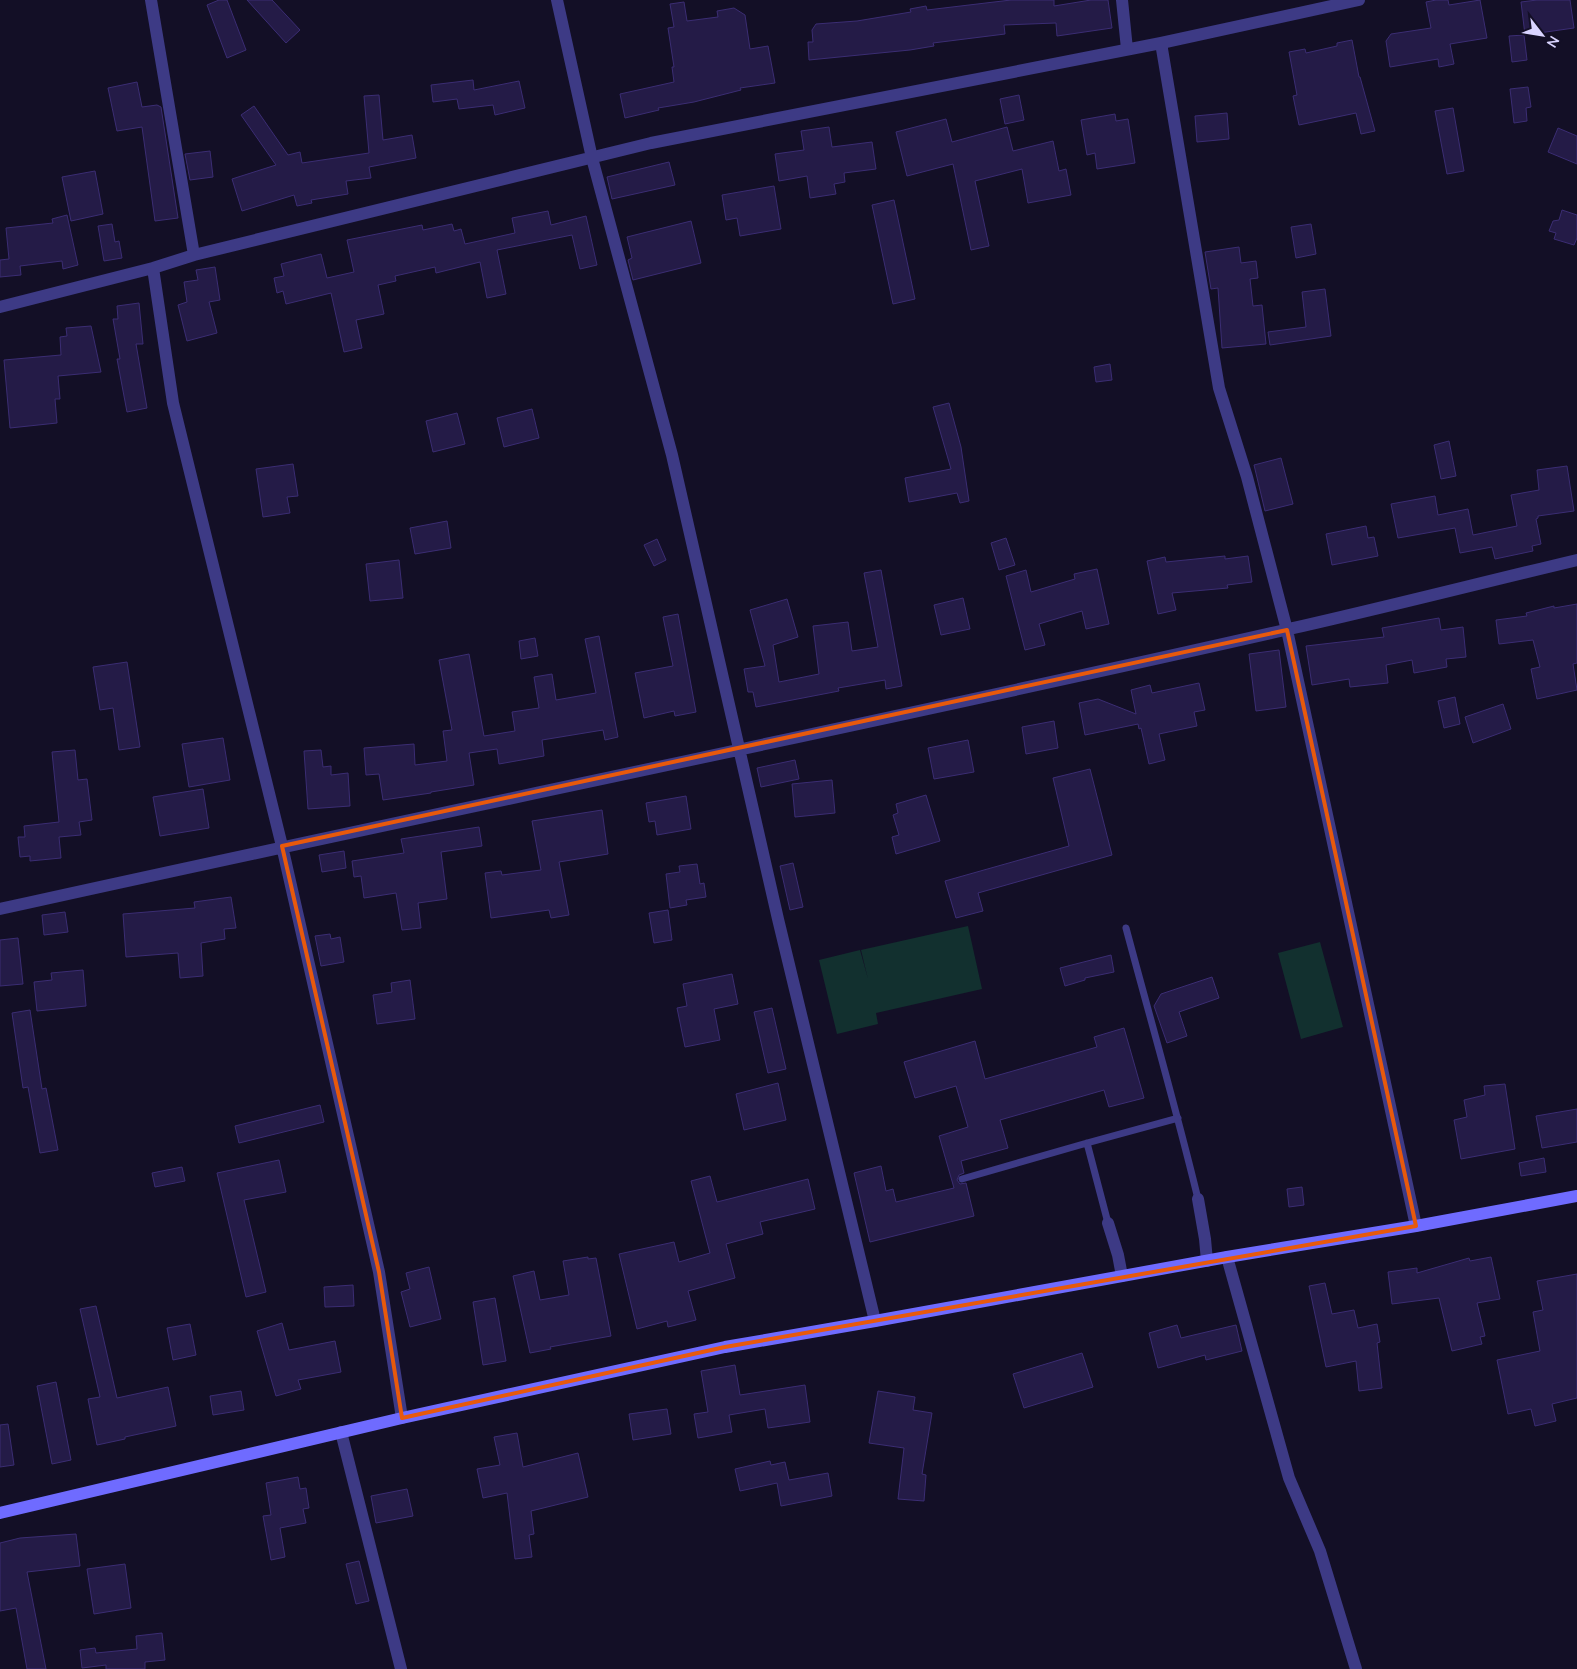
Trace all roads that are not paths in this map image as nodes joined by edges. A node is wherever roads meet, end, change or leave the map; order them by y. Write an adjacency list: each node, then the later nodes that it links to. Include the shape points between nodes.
1 (151, 0): 8 (street)
2 (557, 0): 7 (street)
3 (1122, 0): 6 (street)
4 (1359, 0): 5 (street)
5 (1161, 43): 6 (street); 12 (street, via 1219,388 1247,477)
6 (1127, 49): 7 (street, via 651,143)
7 (592, 158): 8 (street); 13 (street, via 672,455)
8 (194, 255): 9 (street)
9 (153, 268): 10 (street); 14 (street, via 173,404)
10 (0, 307)
11 (1577, 560): 12 (street)
12 (1287, 630): 13 (street); 23 (street)
13 (740, 750): 14 (street); 27 (street)
14 (282, 846): 15 (street); 28 (street, via 379,1272)
15 (0, 909)
16 (1126, 928): 17 (lane)
17 (1178, 1118): 18 (lane); 21 (lane)
18 (1087, 1143): 19 (lane); 22 (lane)
19 (962, 1179)
20 (1577, 1196): 23 (street)
21 (1198, 1199): 25 (street)
22 (1108, 1223): 26 (street)
23 (1416, 1226): 24 (street)
24 (1227, 1257): 25 (street); 32 (street, via 1289,1478 1320,1552)
25 (1207, 1261): 26 (street)
26 (1122, 1276): 27 (street)
27 (875, 1321): 28 (street, via 725,1346)
28 (402, 1418): 29 (street)
29 (341, 1432): 30 (street); 31 (street)
30 (0, 1513)
31 (401, 1669)
32 (1356, 1669)

